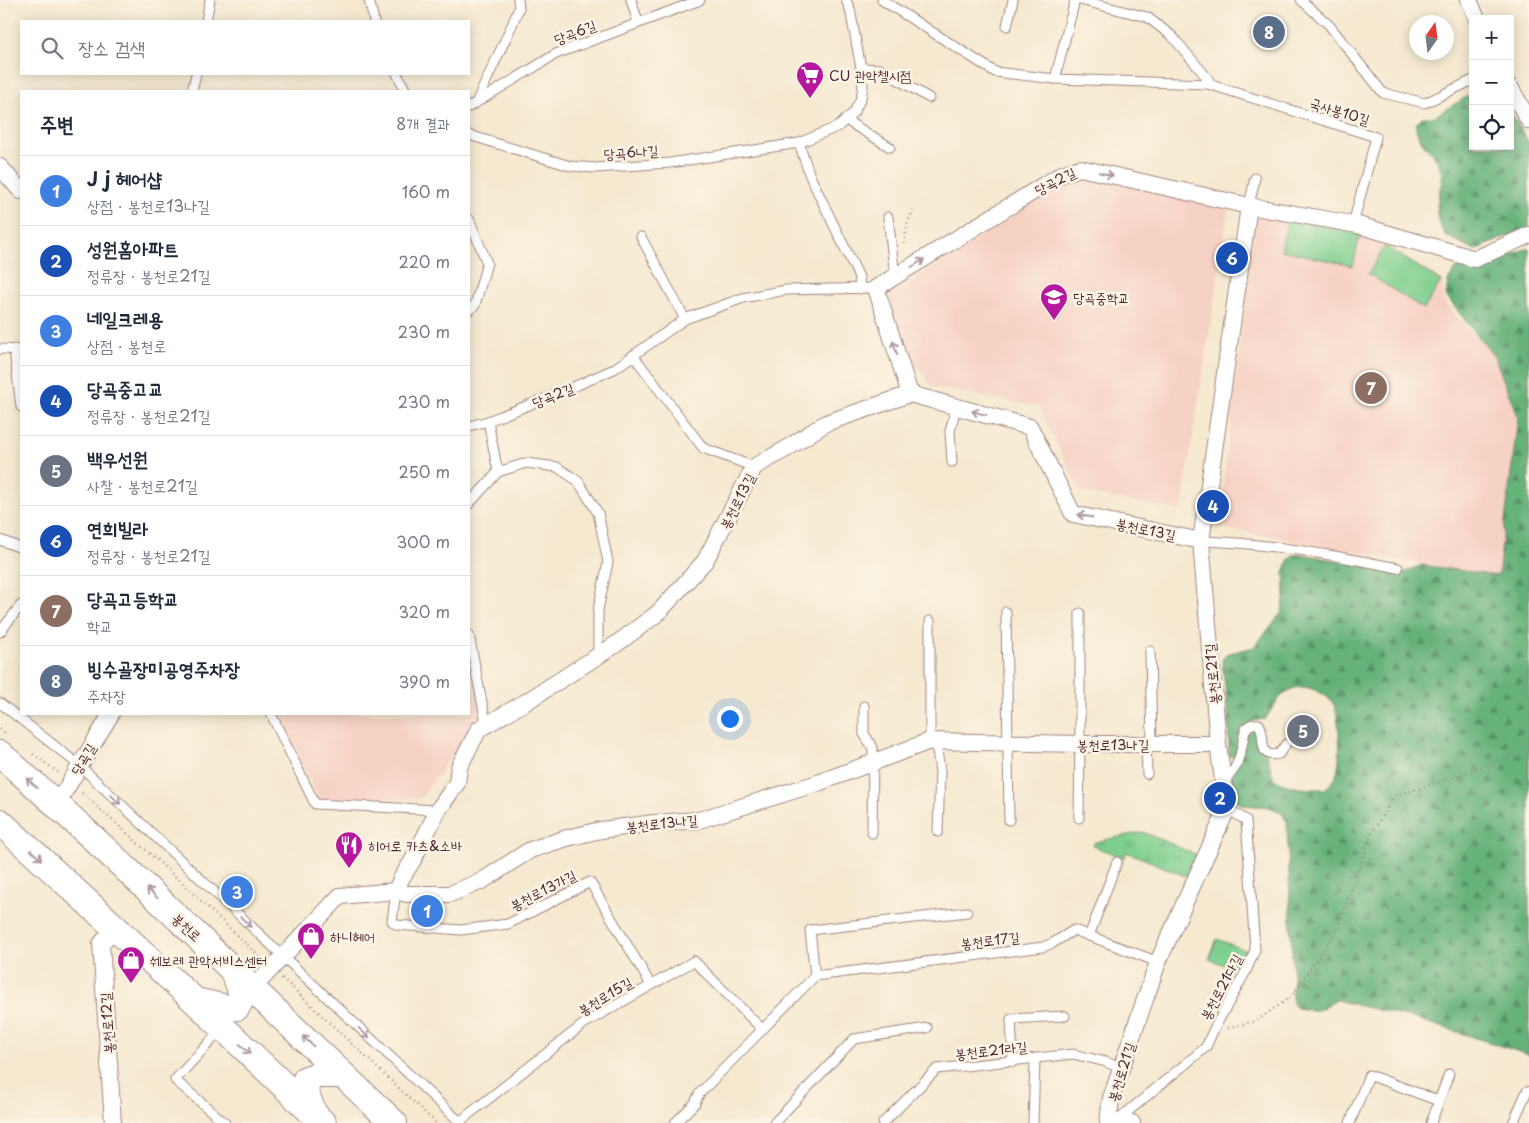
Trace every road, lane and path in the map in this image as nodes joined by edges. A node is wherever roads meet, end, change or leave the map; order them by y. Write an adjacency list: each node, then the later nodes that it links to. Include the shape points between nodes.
1 (210, 0): 14 (lane)
2 (369, 0): 15 (lane)
3 (518, 0): 28 (lane, via 519,8 512,25)
4 (631, 0): 16 (lane)
5 (700, 0): 16 (lane, 당곡6길)
6 (846, 0): 18 (lane, 당곡6나길)
7 (882, 0): 21 (lane, 국사봉10길, via 995,72)
8 (1013, 0): 17 (lane)
9 (1075, 0): 21 (lane)
10 (1080, 0): 23 (lane, via 1147,17 1172,36 1209,80)
11 (1301, 0): 22 (lane, via 1329,25 1383,93 1425,103)
12 (1469, 0): 13 (street)
13 (1475, 15)
14 (206, 20)
15 (374, 20)
16 (638, 22): 28 (lane, 당곡6길, via 556,54)
17 (1007, 26)
18 (861, 68): 27 (lane, via 880,69); 29 (lane, 당곡6나길, via 861,98)
19 (196, 75): 24 (lane)
20 (398, 75): 25 (lane)
21 (1055, 79): 23 (lane, 국사봉10길)
22 (1469, 82)
23 (1208, 84): 41 (lane, 국사봉10길, via 1376,137)
24 (192, 90)
25 (405, 90)
26 (1514, 94): 30 (street)
27 (929, 98)
28 (472, 105)
29 (846, 119): 32 (lane, 당곡6나길, via 839,126); 33 (lane)
30 (1529, 120)
31 (470, 135): 32 (lane, 당곡6나길, via 570,166 595,168 670,163)
32 (800, 142): 47 (lane, via 810,176 859,277)
33 (890, 147)
34 (0, 167): 36 (street)
35 (1255, 178): 37 (lane)
36 (20, 190)
37 (1248, 206): 41 (street, 당곡2길); 45 (street, 당곡2길, one-way to 37, via 1062,174 1080,168); 63 (street, 봉천로21길)
38 (913, 210): 44 (path, via 907,224)
39 (888, 217): 45 (lane)
40 (470, 221): 48 (lane, via 487,263 475,305)
41 (1353, 224): 42 (street, 당곡2길, via 1475,259)
42 (1529, 235)
43 (641, 237): 49 (lane)
44 (904, 250)
45 (895, 277): 46 (street, 당곡2길)
46 (876, 288): 47 (lane, 당곡2길); 54 (street, one-way to 46)
47 (860, 289): 49 (lane, 당곡2길, via 786,290 743,298)
48 (470, 309)
49 (685, 319): 52 (lane, 당곡2길)
50 (0, 349): 51 (lane)
51 (18, 350): 53 (lane)
52 (633, 355): 56 (lane, 당곡2길, via 614,369); 59 (lane, via 703,448)
53 (20, 388)
54 (910, 394): 55 (street, 봉천로13길); 59 (street, 봉천로13길, via 826,423)
55 (956, 407): 58 (lane, via 950,431); 63 (street, 봉천로13길, one-way to 55, via 1073,514 1030,427)
56 (488, 421): 57 (lane, 당곡2길); 60 (lane)
57 (470, 426)
58 (952, 462)
59 (754, 467): 73 (street, 봉천로13길, via 705,561 658,613)
60 (498, 472): 61 (lane); 73 (lane, via 526,463 557,467 578,481 598,513 608,562 598,610)
61 (470, 503)
62 (0, 540): 64 (lane)
63 (1201, 540): 65 (lane, via 1317,552); 84 (street, 봉천로21길)
64 (20, 548)
65 (1398, 568)
66 (20, 605): 70 (lane)
67 (1006, 612): 81 (lane)
68 (1080, 613): 82 (lane)
69 (930, 621): 80 (lane)
70 (0, 632)
71 (470, 640): 78 (lane)
72 (1150, 651): 83 (lane)
73 (598, 655): 78 (street, 봉천로13길, via 529,700)
74 (0, 703): 90 (lane)
75 (864, 706): 89 (lane, via 864,734 873,748)
76 (110, 715): 90 (street, 당곡길)
77 (270, 715): 95 (lane, via 315,804)
78 (486, 723): 95 (street, 봉천로13길, via 479,729 459,768 457,782)
79 (0, 729): 86 (path)
80 (930, 741): 81 (street, 봉천로13나길); 89 (street, 봉천로13나길); 100 (lane, via 937,750 940,771)
81 (1009, 742): 82 (street, 봉천로13나길); 98 (lane)
82 (1080, 744): 83 (street, 봉천로13나길); 97 (lane)
83 (1149, 744): 84 (street, 봉천로13나길); 91 (lane)
84 (1218, 744): 92 (street, 봉천로21길)
85 (1286, 744): 92 (lane, via 1279,754 1267,753 1261,727 1252,724 1245,731 1237,765)
86 (4, 745): 94 (main road, 봉천로, one-way to 86)
87 (1529, 751): 118 (path, via 1394,796 1371,835 1337,930 1292,997 1256,1021)
88 (31, 752): 93 (path)
89 (873, 762): 101 (lane); 103 (street, 봉천로13나길, via 818,783 699,820 601,830 567,838 530,850 482,880 450,894)
90 (79, 765): 93 (street, 당곡길); 108 (lane, one-way to 108)
91 (1147, 774)
92 (1223, 780): 96 (street, 봉천로21길)
93 (70, 781): 94 (street, 당곡길); 108 (path, via 178,879)
94 (57, 804): 109 (main road, 봉천로, one-way to 94)
95 (438, 810): 103 (street, 봉천로13길)
96 (1227, 810): 107 (street, 봉천로21길); 118 (lane, 봉천로21다길, via 1246,820 1255,950)
97 (1078, 818)
98 (1009, 820)
99 (0, 822): 105 (main road, one-way to 105)
100 (938, 832)
101 (872, 833)
102 (1117, 862): 106 (lane)
103 (396, 891): 108 (street, via 340,896); 111 (lane, 봉천로13가길, via 392,921 398,925 461,930 508,924 590,882)
104 (967, 912): 110 (lane, via 810,930)
105 (115, 927): 113 (main road); 129 (street, 봉천로12길, via 101,944)
106 (1089, 936): 107 (lane, 봉천로17길); 110 (lane, 봉천로17길, via 1074,930 1043,947)
107 (1158, 962): 121 (street, 봉천로21길)
108 (278, 963): 112 (street); 127 (lane, one-way to 127); 132 (path)
109 (231, 968): 112 (main road, 봉천로); 113 (main road, via 241,998 237,1007)
110 (815, 976): 117 (lane)
111 (651, 985): 117 (lane, 봉천로15길, via 694,961); 127 (lane, 봉천로15길, via 586,1023)
112 (253, 988): 123 (main road, 봉천로, one-way to 112)
113 (195, 1001): 115 (main road)
114 (1064, 1016): 120 (lane, via 1011,1020)
115 (223, 1028): 126 (main road, one-way to 126); 130 (lane, via 175,1080)
116 (927, 1028): 134 (lane, via 854,1039)
117 (762, 1029): 133 (lane)
118 (1213, 1031): 128 (lane, 봉천로21다길, via 1206,1046 1125,1114)
119 (1035, 1059): 120 (lane, 봉천로21라길); 121 (lane, 봉천로21라길, via 1073,1054); 136 (lane)
120 (1013, 1062): 135 (lane, 봉천로21라길, via 937,1070)
121 (1120, 1068): 128 (street, 봉천로21길, via 1111,1098)
122 (1449, 1074): 125 (lane)
123 (343, 1075): 126 (main road, via 318,1075 306,1079 306,1091); 131 (main road, 봉천로)
124 (1527, 1091): 139 (lane)
125 (1439, 1102): 137 (lane, via 1369,1076); 138 (lane)
126 (321, 1121)
127 (460, 1122)
128 (1120, 1122)
129 (113, 1123)
130 (225, 1123)
131 (394, 1123)
132 (436, 1123)
133 (675, 1123)
134 (774, 1123)
135 (883, 1123)
136 (1034, 1123)
137 (1350, 1123)
138 (1431, 1123)
139 (1513, 1123)

